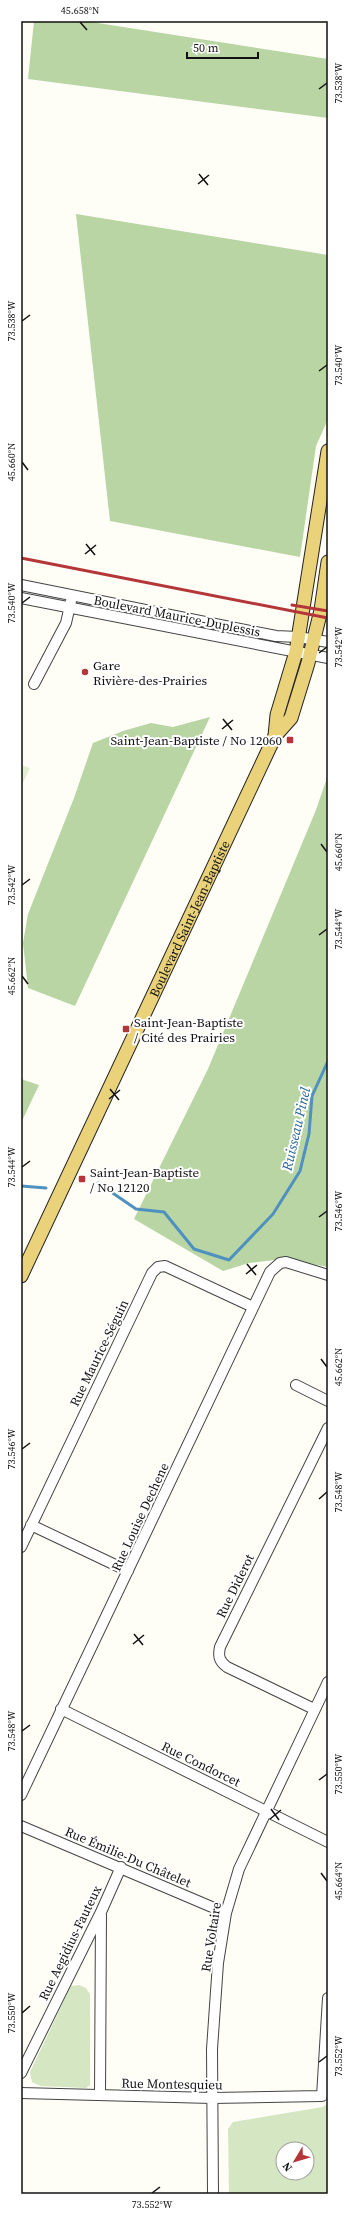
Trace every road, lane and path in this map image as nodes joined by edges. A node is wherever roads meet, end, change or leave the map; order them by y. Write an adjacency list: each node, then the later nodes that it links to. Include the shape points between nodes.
1 (328, 451): 7 (main road, Boulevard Saint-Jean-Baptiste)
2 (328, 562): 8 (main road, Boulevard Saint-Jean-Baptiste, via 322,610)
3 (21, 585): 4 (street, Boulevard Maurice-Duplessis)
4 (72, 596): 6 (street); 7 (street, Boulevard Maurice-Duplessis, via 276,636)
5 (21, 598): 6 (street, Boulevard Maurice-Duplessis)
6 (69, 608): 10 (street, Boulevard Maurice-Duplessis); 13 (street, via 66,623)
7 (298, 637): 8 (street, Boulevard Maurice-Duplessis); 10 (main road, Boulevard Saint-Jean-Baptiste)
8 (314, 639): 9 (street, Boulevard Maurice-Duplessis); 11 (main road, Boulevard Saint-Jean-Baptiste)
9 (328, 642)
10 (296, 652): 11 (street, Boulevard Maurice-Duplessis); 14 (main road, Boulevard Saint-Jean-Baptiste, via 277,715)
11 (311, 654): 12 (street, Boulevard Maurice-Duplessis); 14 (main road, Boulevard Saint-Jean-Baptiste, via 291,718)
12 (328, 658)
13 (34, 684)
14 (275, 736): 16 (main road, Boulevard Saint-Jean-Baptiste)
15 (328, 1275): 17 (street, Rue Louise Dechene, via 291,1263 280,1263 270,1272)
16 (21, 1276)
17 (253, 1307): 21 (street, Rue Maurice-Séguin, via 165,1266 158,1267 152,1273); 23 (street, Rue Louise Dechene)
18 (296, 1385): 19 (street)
19 (328, 1401)
20 (328, 1428): 26 (street, Rue Diderot, via 218,1653 219,1660 227,1667)
21 (31, 1526): 22 (street, Rue Maurice-Séguin); 23 (street)
22 (21, 1547)
23 (128, 1571): 25 (street, Rue Louise Dechene)
24 (328, 1682): 26 (street, Rue Voltaire)
25 (61, 1710): 27 (street, Rue Louise Dechene); 28 (street, Rue Condorcet)
26 (314, 1710): 28 (street, Rue Voltaire)
27 (21, 1795)
28 (266, 1810): 30 (street, Rue Condorcet); 33 (street, Rue Voltaire, via 239,1869)
29 (21, 1826): 31 (street, Rue Émilie-Du Châtelet)
30 (328, 1842)
31 (120, 1867): 32 (street, Rue Aegidius-Fauteux); 33 (street, Rue Émilie-Du Châtelet)
32 (101, 1912): 35 (street, Rue Aegidius-Fauteux); 37 (street)
33 (226, 1913): 38 (street, Rue Voltaire, via 214,2005)
34 (328, 1998): 38 (street, Rue Montesquieu, via 322,2096)
35 (21, 2073)
36 (21, 2093): 37 (street, Rue Montesquieu)
37 (100, 2095): 38 (street, Rue Montesquieu)
38 (212, 2098): 39 (street, Rue Voltaire)
39 (212, 2194)

